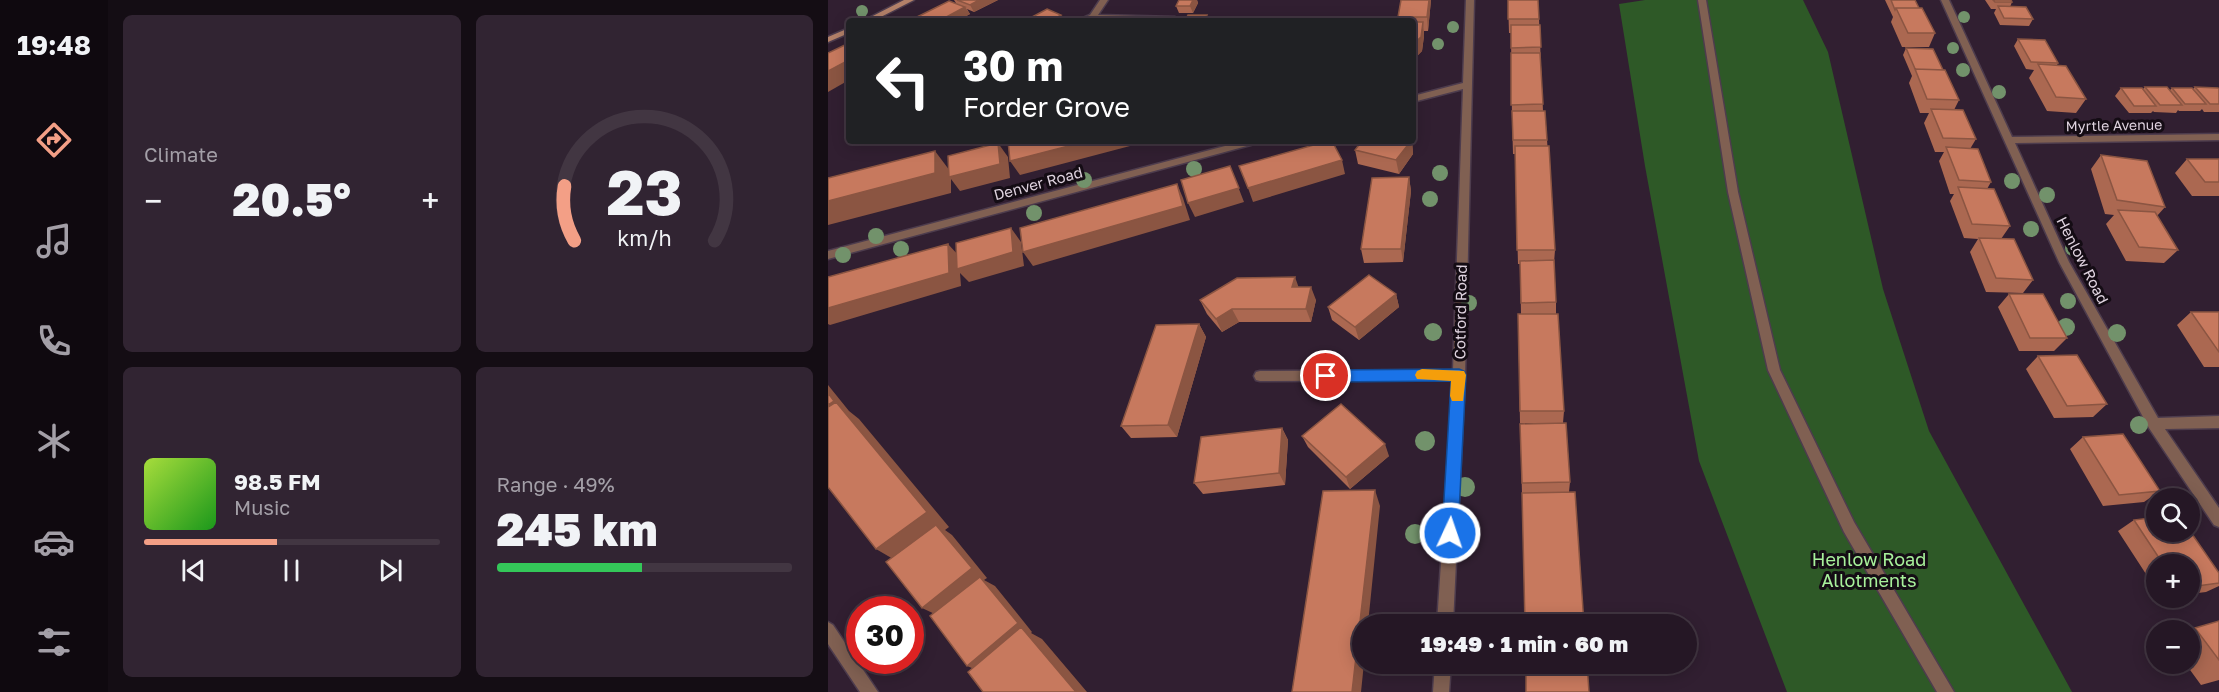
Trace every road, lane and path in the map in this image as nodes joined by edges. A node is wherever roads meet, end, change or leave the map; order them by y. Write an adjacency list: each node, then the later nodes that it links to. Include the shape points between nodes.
1 (910, 0): 7 (street)
2 (1104, 0): 6 (street)
3 (1470, 0): 12 (street, Cotford Road)
4 (1702, 0): 28 (street, via 1733,192 1774,370 1849,527)
5 (1946, 0): 15 (street, Henlow Road)
6 (1093, 17): 8 (street); 9 (street)
7 (873, 18)
8 (1090, 18)
9 (1175, 18)
10 (846, 31): 11 (street)
11 (828, 40)
12 (1466, 85): 13 (street); 18 (street, Cotford Road)
13 (1416, 98)
14 (2219, 137): 15 (street, Myrtle Avenue)
15 (2009, 140): 21 (street, Henlow Road, via 2064,261)
16 (1244, 144): 17 (street, Denver Road)
17 (828, 255)
18 (1459, 375): 19 (street); 23 (street, Cotford Road)
19 (1260, 376)
20 (2219, 422): 21 (street)
21 (2154, 424): 22 (street, Henlow Road)
22 (2219, 520)
23 (1446, 614)
24 (828, 630): 26 (street)
25 (1443, 674): 27 (street)
26 (870, 692)
27 (1442, 692)
28 (1946, 692)

